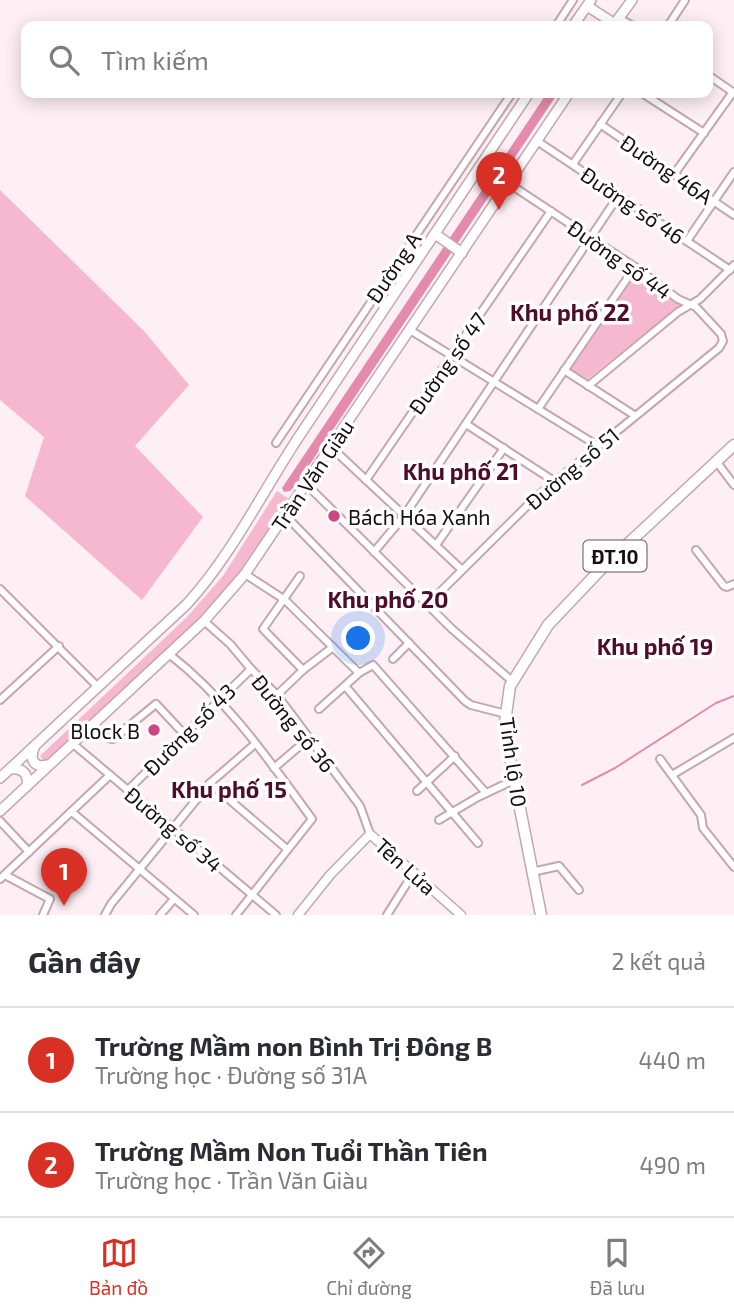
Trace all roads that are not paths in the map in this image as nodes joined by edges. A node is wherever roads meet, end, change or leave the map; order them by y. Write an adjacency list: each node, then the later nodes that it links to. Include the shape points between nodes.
1 (573, 0): 5 (street)
2 (632, 0): 8 (main road)
3 (685, 0): 9 (street)
4 (589, 3): 6 (main road); 7 (main road)
5 (559, 21)
6 (576, 21)
7 (613, 21)
8 (617, 21)
9 (671, 21)
10 (713, 78): 11 (street)
11 (733, 92): 18 (street)
12 (509, 98): 44 (street, Đường A)
13 (526, 98): 28 (main road, Trần Văn Giàu)
14 (566, 98): 19 (main road, Trần Văn Giàu)
15 (618, 98): 17 (street)
16 (650, 98): 18 (street)
17 (600, 124): 20 (street); 22 (street, Đường 46A)
18 (704, 133): 22 (street)
19 (537, 141): 20 (street, Đường số 46); 23 (main road, Trần Văn Giàu)
20 (573, 164): 24 (street, Đường số 46)
21 (734, 172): 25 (street)
22 (675, 173): 25 (street, Đường 46A)
23 (508, 183): 26 (street, Đường số 44); 31 (main road, Trần Văn Giàu)
24 (619, 195): 29 (street); 30 (street, Đường số 46)
25 (714, 202): 27 (street, Đường 46A); 30 (street)
26 (551, 211): 29 (street, Đường số 44); 37 (street, Đường số 47)
27 (734, 215)
28 (437, 236): 31 (main road); 76 (main road, Trần Văn Giàu, via 287,454 212,575)
29 (591, 237): 32 (street, Đường số 44); 39 (street)
30 (687, 241): 33 (street, Đường số 46)
31 (460, 251): 35 (main road, Trần Văn Giàu)
32 (635, 267): 34 (street, Đường số 44); 38 (street)
33 (732, 267): 34 (street)
34 (693, 305): 36 (street, Đường số 44); 40 (street, via 678,312)
35 (410, 330): 37 (street); 47 (main road, Trần Văn Giàu)
36 (723, 341): 42 (street, Đường số 51)
37 (452, 356): 39 (street); 50 (street, Đường số 47)
38 (564, 370): 40 (street); 41 (street)
39 (494, 382): 41 (street); 43 (street)
40 (588, 386): 42 (street)
41 (538, 409): 46 (street)
42 (634, 415): 46 (street, Đường số 51)
43 (466, 424): 48 (street); 55 (street)
44 (276, 443)
45 (734, 444): 49 (main road, Tỉnh lộ 10 / ĐT.10)
46 (597, 446): 51 (street, Đường số 51)
47 (331, 447): 50 (street); 52 (main road, Trần Văn Giàu)
48 (504, 448): 51 (street); 56 (street)
49 (716, 461): 53 (street); 75 (main road, Tỉnh lộ 10 / ĐT.10, via 548,625)
50 (366, 480): 55 (street)
51 (554, 481): 59 (street, Đường số 51)
52 (306, 484): 54 (main road, Trần Văn Giàu); 58 (street)
53 (734, 485)
54 (285, 515): 60 (main road, Trần Văn Giàu); 67 (street)
55 (404, 516): 56 (street); 58 (street)
56 (436, 545): 59 (street)
57 (696, 550): 62 (street, via 724,586)
58 (374, 552): 65 (street)
59 (461, 569): 65 (street, Đường số 51)
60 (245, 574): 64 (street); 66 (main road, Trần Văn Giàu)
61 (300, 576): 64 (street)
62 (734, 583)
63 (0, 589): 68 (street)
64 (285, 600): 69 (street); 73 (street, via 263,629)
65 (428, 604): 75 (street)
66 (204, 621): 70 (main road, Trần Văn Giàu); 72 (street, Đường số 36)
67 (409, 643): 71 (street); 82 (street, via 465,701)
68 (59, 646): 76 (street); 80 (street)
69 (333, 647): 73 (street); 74 (street)
70 (169, 654): 79 (street); 83 (main road, Trần Văn Giàu)
71 (393, 659)
72 (251, 669): 78 (street, Đường số 36); 79 (street, Đường số 43)
73 (303, 670): 78 (street)
74 (359, 673): 77 (street); 90 (street, via 373,665)
75 (512, 681): 82 (main road, Tỉnh lộ 10 / ĐT.10)
76 (98, 687): 89 (main road, Trần Văn Giàu)
77 (346, 687): 81 (street); 99 (street)
78 (278, 695): 85 (street, Đường số 36)
79 (220, 698): 84 (street, Đường số 43); 88 (street)
80 (0, 701)
81 (319, 709)
82 (506, 714): 98 (main road, Tỉnh lộ 10 / ĐT.10)
83 (91, 726): 84 (street, via 113,739 156,704); 87 (main road, Trần Văn Giàu)
84 (184, 733): 102 (street, Đường số 43)
85 (309, 738): 93 (street); 111 (street, Đường số 36, via 360,806)
86 (734, 738): 96 (street)
87 (72, 743): 92 (main road, Trần Văn Giàu); 95 (street, Đường số 34)
88 (255, 744): 93 (street); 100 (street)
89 (35, 746): 92 (main road, via 35,763); 94 (main road, Trần Văn Giàu)
90 (455, 756): 99 (street); 104 (street)
91 (660, 759): 96 (street)
92 (50, 764): 101 (main road, Trần Văn Giàu)
93 (274, 768): 113 (street, via 312,819)
94 (10, 769): 97 (main road, Trần Văn Giàu); 101 (main road, via 24,772)
95 (110, 775): 102 (street, Đường số 34); 106 (street)
96 (672, 775): 115 (street, via 701,815 703,828)
97 (0, 778)
98 (514, 780): 104 (street); 118 (main road, Tỉnh lộ 10 / ĐT.10)
99 (427, 781): 103 (street); 107 (street)
100 (210, 783): 110 (street); 113 (street)
101 (27, 786): 105 (main road, Trần Văn Giàu)
102 (128, 790): 110 (street, Đường số 34)
103 (417, 791)
104 (486, 793): 107 (street)
105 (0, 811)
106 (72, 812): 114 (street); 116 (street)
107 (452, 813): 108 (street); 112 (street)
108 (439, 820)
109 (0, 821): 114 (street)
110 (172, 829): 116 (street); 121 (street, Đường số 34)
111 (370, 834): 117 (street, Tên Lửa); 129 (street, Tên Lửa)
112 (478, 843)
113 (287, 849): 121 (street)
114 (29, 852): 119 (street)
115 (734, 867)
116 (140, 869): 122 (street); 124 (street)
117 (414, 872): 130 (street); 131 (street, Tên Lửa)
118 (533, 872): 120 (street, via 559,866); 132 (main road, Tỉnh lộ 10 / ĐT.10)
119 (2, 877): 123 (street, via 50,899)
120 (579, 890)
121 (251, 893): 127 (street); 128 (street, Đường số 34)
122 (174, 899): 125 (street); 126 (street)
123 (43, 915)
124 (105, 915)
125 (160, 915)
126 (194, 915)
127 (236, 915)
128 (276, 915)
129 (298, 915)
130 (387, 915)
131 (461, 915)
132 (541, 915)

